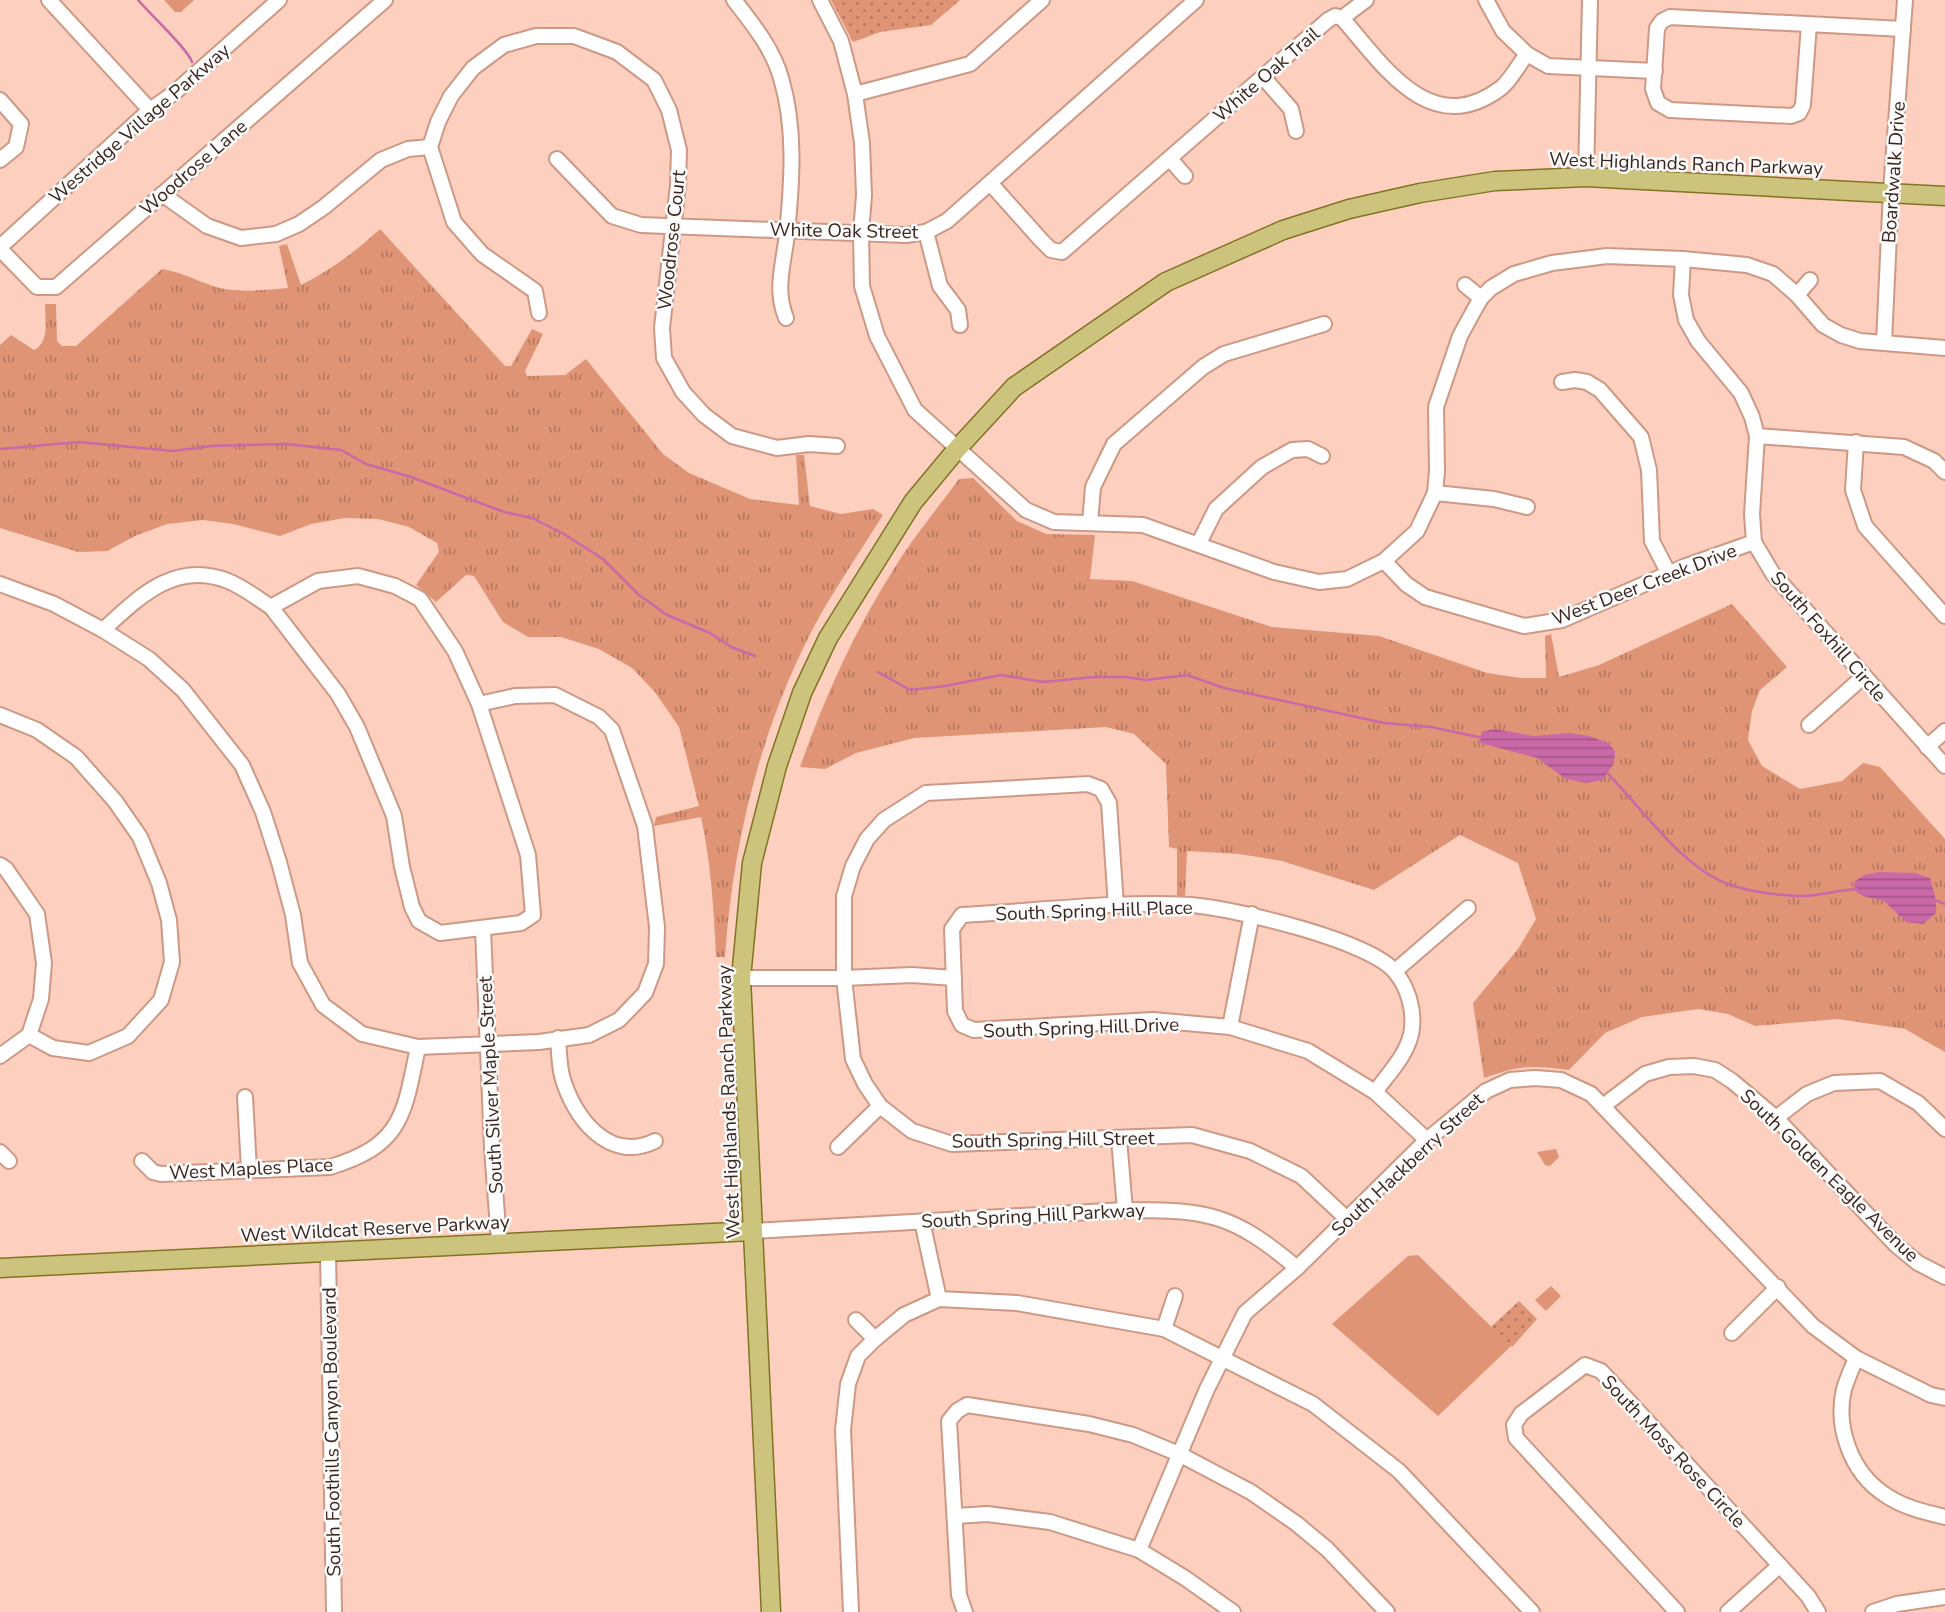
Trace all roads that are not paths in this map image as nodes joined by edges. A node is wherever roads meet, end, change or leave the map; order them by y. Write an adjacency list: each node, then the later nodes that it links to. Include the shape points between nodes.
1 (49, 0): 21 (street)
2 (279, 0): 21 (street, Westridge Village Parkway)
3 (385, 0): 31 (street, Woodrose Lane)
4 (734, 0): 34 (street, via 759,32 781,76 792,129)
5 (820, 0): 19 (street, via 841,41)
6 (1042, 0): 19 (street, via 970,64)
7 (1196, 0): 29 (street, White Oak Street)
8 (1366, 0): 12 (street, White Oak Trail)
9 (1486, 0): 15 (street, via 1503,31)
10 (1590, 0): 16 (street)
11 (1905, 0): 14 (street, Boardwalk Drive)
12 (1342, 18): 15 (street, via 1402,86 1447,107 1476,102 1503,87); 18 (street, White Oak Trail, via 1328,20)
13 (1809, 24): 14 (street); 17 (street, via 1670,17 1657,28); 17 (street, via 1803,105 1791,116 1670,110 1658,103 1653,89)
14 (1903, 29): 30 (street, Boardwalk Drive)
15 (1527, 54): 16 (street, via 1548,66)
16 (1589, 69): 17 (street); 28 (street)
17 (1655, 71)
18 (1263, 77): 22 (street, via 1291,108); 25 (street, White Oak Trail)
19 (855, 94): 36 (street, via 862,143)
20 (0, 100): 26 (street, via 21,124 16,146)
21 (150, 110): 37 (street, Westridge Village Parkway)
22 (1296, 131)
23 (430, 147): 31 (street, via 408,149 381,160 324,207 276,234 241,238 207,226); 33 (street, Woodrose Court, via 451,96 473,68 505,45 536,36 574,36 617,52 654,80 669,110 679,150); 43 (street, via 454,222 482,254 535,291)
24 (557, 159): 33 (street, White Oak Street, via 612,216 641,225)
25 (1170, 159): 27 (street); 29 (street, White Oak Trail, via 1062,252 1051,250)
26 (0, 160)
27 (1185, 176)
28 (1586, 177): 30 (main road, West Highlands Ranch Parkway); 53 (main road, West Highlands Ranch Parkway, via 1495,181 1420,193 1283,230 1166,282 1113,316 1014,387)
29 (991, 184): 35 (street, White Oak Street, via 947,221)
30 (1891, 191): 32 (main road, West Highlands Ranch Parkway); 47 (street, Boardwalk Drive)
31 (162, 194): 37 (street, Woodrose Lane, via 56,287 37,287)
32 (1945, 196)
33 (675, 226): 34 (street, White Oak Street); 52 (street, Woodrose Court, via 662,328 664,358 683,392 732,436 777,448)
34 (787, 230): 36 (street, White Oak Street); 44 (street, via 779,300)
35 (926, 232): 36 (street, White Oak Street); 46 (street, via 940,286 958,310)
36 (861, 233): 53 (street, via 862,286 877,335 915,410)
37 (0, 248)
38 (1683, 259): 41 (street, via 1747,265 1773,274); 42 (street, via 1607,257 1552,263 1514,274); 50 (street, South Foxhill Circle, via 1681,295 1686,320 1741,393)
39 (1810, 280): 41 (street)
40 (1465, 285): 42 (street)
41 (1797, 295): 47 (street, via 1823,325 1841,335)
42 (1481, 298): 56 (street, via 1460,336 1436,407)
43 (539, 313)
44 (786, 317)
45 (1324, 324): 58 (street, via 1224,354 1203,367 1115,444 1093,487)
46 (960, 325)
47 (1884, 343): 48 (street)
48 (1945, 348)
49 (1562, 382): 62 (street, via 1587,382 1600,390 1641,438 1649,470 1651,541)
50 (1757, 436): 51 (street); 59 (street, South Foxhill Circle)
51 (1856, 442): 55 (street, via 1904,447 1934,461); 65 (street, via 1853,490 1865,526)
52 (836, 446)
53 (957, 449): 58 (street, via 1026,510 1054,522); 80 (main road, West Highlands Ranch Parkway, via 913,502 828,638 802,693 752,863)
54 (1322, 456): 60 (street, via 1308,449 1292,450 1262,467 1216,509)
55 (1945, 472)
56 (1435, 493): 57 (street); 61 (street, via 1417,531)
57 (1527, 507)
58 (1090, 523): 60 (street, via 1143,526)
59 (1754, 542): 62 (street, West Deer Creek Drive); 67 (street, South Foxhill Circle, via 1773,574)
60 (1199, 543): 61 (street, via 1274,572 1318,582 1347,579)
61 (1384, 561): 62 (street, West Deer Creek Drive, via 1425,597 1524,626 1562,620)
62 (1669, 575)
63 (0, 584): 66 (street, via 54,604)
64 (271, 607): 66 (street, via 228,581 198,574 168,580 144,593); 68 (street, via 318,581 358,576 396,586 420,599 429,611 455,651); 78 (street, via 338,694 357,727 394,816 402,867 419,921 440,933)
65 (1945, 616)
66 (103, 630): 87 (street, via 149,659 183,690 242,765 279,862 300,963 323,1005 362,1034)
67 (1863, 677): 70 (street); 72 (street, South Foxhill Circle)
68 (479, 704): 78 (street, via 528,855 533,915 521,923); 85 (street, via 515,696 555,695 599,717 612,730 645,826 657,927 656,964 645,993 619,1020 589,1035)
69 (0, 715): 84 (street, via 37,730 76,758 116,801 140,837 169,920 172,962 161,1000 128,1036 89,1053 53,1048)
70 (1809, 725)
71 (1945, 731): 72 (street)
72 (1927, 747): 73 (street, South Foxhill Circle)
73 (1945, 765)
74 (0, 865): 84 (street, via 37,914 44,963 41,999)
75 (1116, 906): 77 (street, South Spring Hill Place, via 1192,905); 81 (street, South Spring Hill Street, via 1109,803 1101,789 1088,784 926,793 884,820 853,866 844,896); 82 (street, South Spring Hill Place, via 962,915 952,929)
76 (1468, 908): 79 (street)
77 (1252, 914): 79 (street, South Spring Hill Place, via 1310,930); 83 (street)
78 (483, 929): 86 (street, South Silver Maple Street)
79 (1395, 971): 89 (street, via 1410,998 1412,1030 1401,1058)
80 (741, 978): 81 (street); 104 (main road, West Highlands Ranch Parkway)
81 (844, 978): 82 (street); 91 (street, South Spring Hill Street, via 853,1059)
82 (954, 978): 83 (street, South Spring Hill Drive, via 954,1011 962,1025 974,1030 1153,1020)
83 (1230, 1027): 89 (street, South Spring Hill Drive, via 1308,1051)
84 (29, 1035): 88 (street)
85 (558, 1038): 86 (street); 97 (street, via 562,1076 578,1113 601,1139 628,1149)
86 (489, 1043): 87 (street); 105 (street, South Silver Maple Street)
87 (418, 1048): 100 (street, West Maples Place, via 405,1108 392,1131 373,1150 330,1167)
88 (0, 1056)
89 (1375, 1092): 96 (street, South Spring Hill Drive)
90 (246, 1097): 100 (street)
91 (880, 1106): 95 (street, South Spring Hill Street, via 912,1130 952,1144); 98 (street)
92 (1603, 1106): 93 (street, South Golden Eagle Avenue, via 1645,1074 1694,1066 1724,1075); 96 (street, South Hackberry Street, via 1591,1094 1561,1080 1510,1080 1486,1091); 110 (street, South Hackberry Street)
93 (1776, 1118): 94 (street, via 1807,1094 1833,1083 1880,1082 1919,1103); 109 (street, South Golden Eagle Avenue, via 1896,1245 1917,1263)
94 (1945, 1129)
95 (1119, 1139): 101 (street); 102 (street, South Spring Hill Street, via 1192,1135 1250,1150 1301,1176)
96 (1427, 1140): 102 (street, South Hackberry Street)
97 (655, 1141)
98 (838, 1147)
99 (142, 1161): 100 (street, West Maples Place, via 161,1174)
100 (249, 1170)
101 (1125, 1210): 103 (street, South Spring Hill Parkway); 108 (street, South Spring Hill Parkway, via 1217,1216 1247,1230)
102 (1346, 1218): 108 (street, South Hackberry Street)
103 (922, 1221): 104 (street, South Spring Hill Parkway); 112 (street)
104 (753, 1231): 105 (main road, West Wildcat Reserve Parkway); 127 (main road, West Highlands Ranch Parkway)
105 (499, 1242): 106 (main road, West Wildcat Reserve Parkway)
106 (328, 1252): 107 (main road, West Wildcat Reserve Parkway); 126 (street, South Foothills Canyon Boulevard)
107 (0, 1268)
108 (1297, 1268): 117 (street, South Hackberry Street, via 1245,1313)
109 (1945, 1277)
110 (1778, 1287): 115 (street); 118 (street, South Hackberry Street, via 1813,1326)
111 (1175, 1296): 114 (street)
112 (939, 1299): 114 (street, via 1017,1303); 116 (street, via 904,1315)
113 (856, 1320): 116 (street)
114 (1164, 1329): 117 (street)
115 (1732, 1333)
116 (875, 1339): 128 (street, via 858,1356 848,1384 843,1430)
117 (1223, 1358): 120 (street, South Hackberry Street); 132 (street, via 1313,1404 1399,1471)
118 (1856, 1358): 119 (street, South Hackberry Street); 122 (street, via 1844,1390 1842,1424 1848,1449 1884,1494)
119 (1945, 1398)
120 (1180, 1454): 121 (street, via 1089,1424 967,1405 949,1420); 123 (street, South Hackberry Street); 131 (street, via 1251,1492 1297,1524)
121 (956, 1516): 123 (street, via 987,1514 1050,1522); 129 (street, via 959,1595)
122 (1945, 1517)
123 (1139, 1550): 130 (street)
124 (1779, 1566): 133 (street, South Moss Rose Circle, via 1601,1371 1585,1365 1521,1415 1514,1425 1516,1438); 134 (street); 135 (street, South Moss Rose Circle)
125 (1945, 1597): 136 (street)
126 (334, 1612)
127 (771, 1612)
128 (851, 1612)
129 (965, 1612)
130 (1233, 1612)
131 (1387, 1612)
132 (1532, 1612)
133 (1677, 1612)
134 (1728, 1612)
135 (1818, 1612)
136 (1873, 1612)

